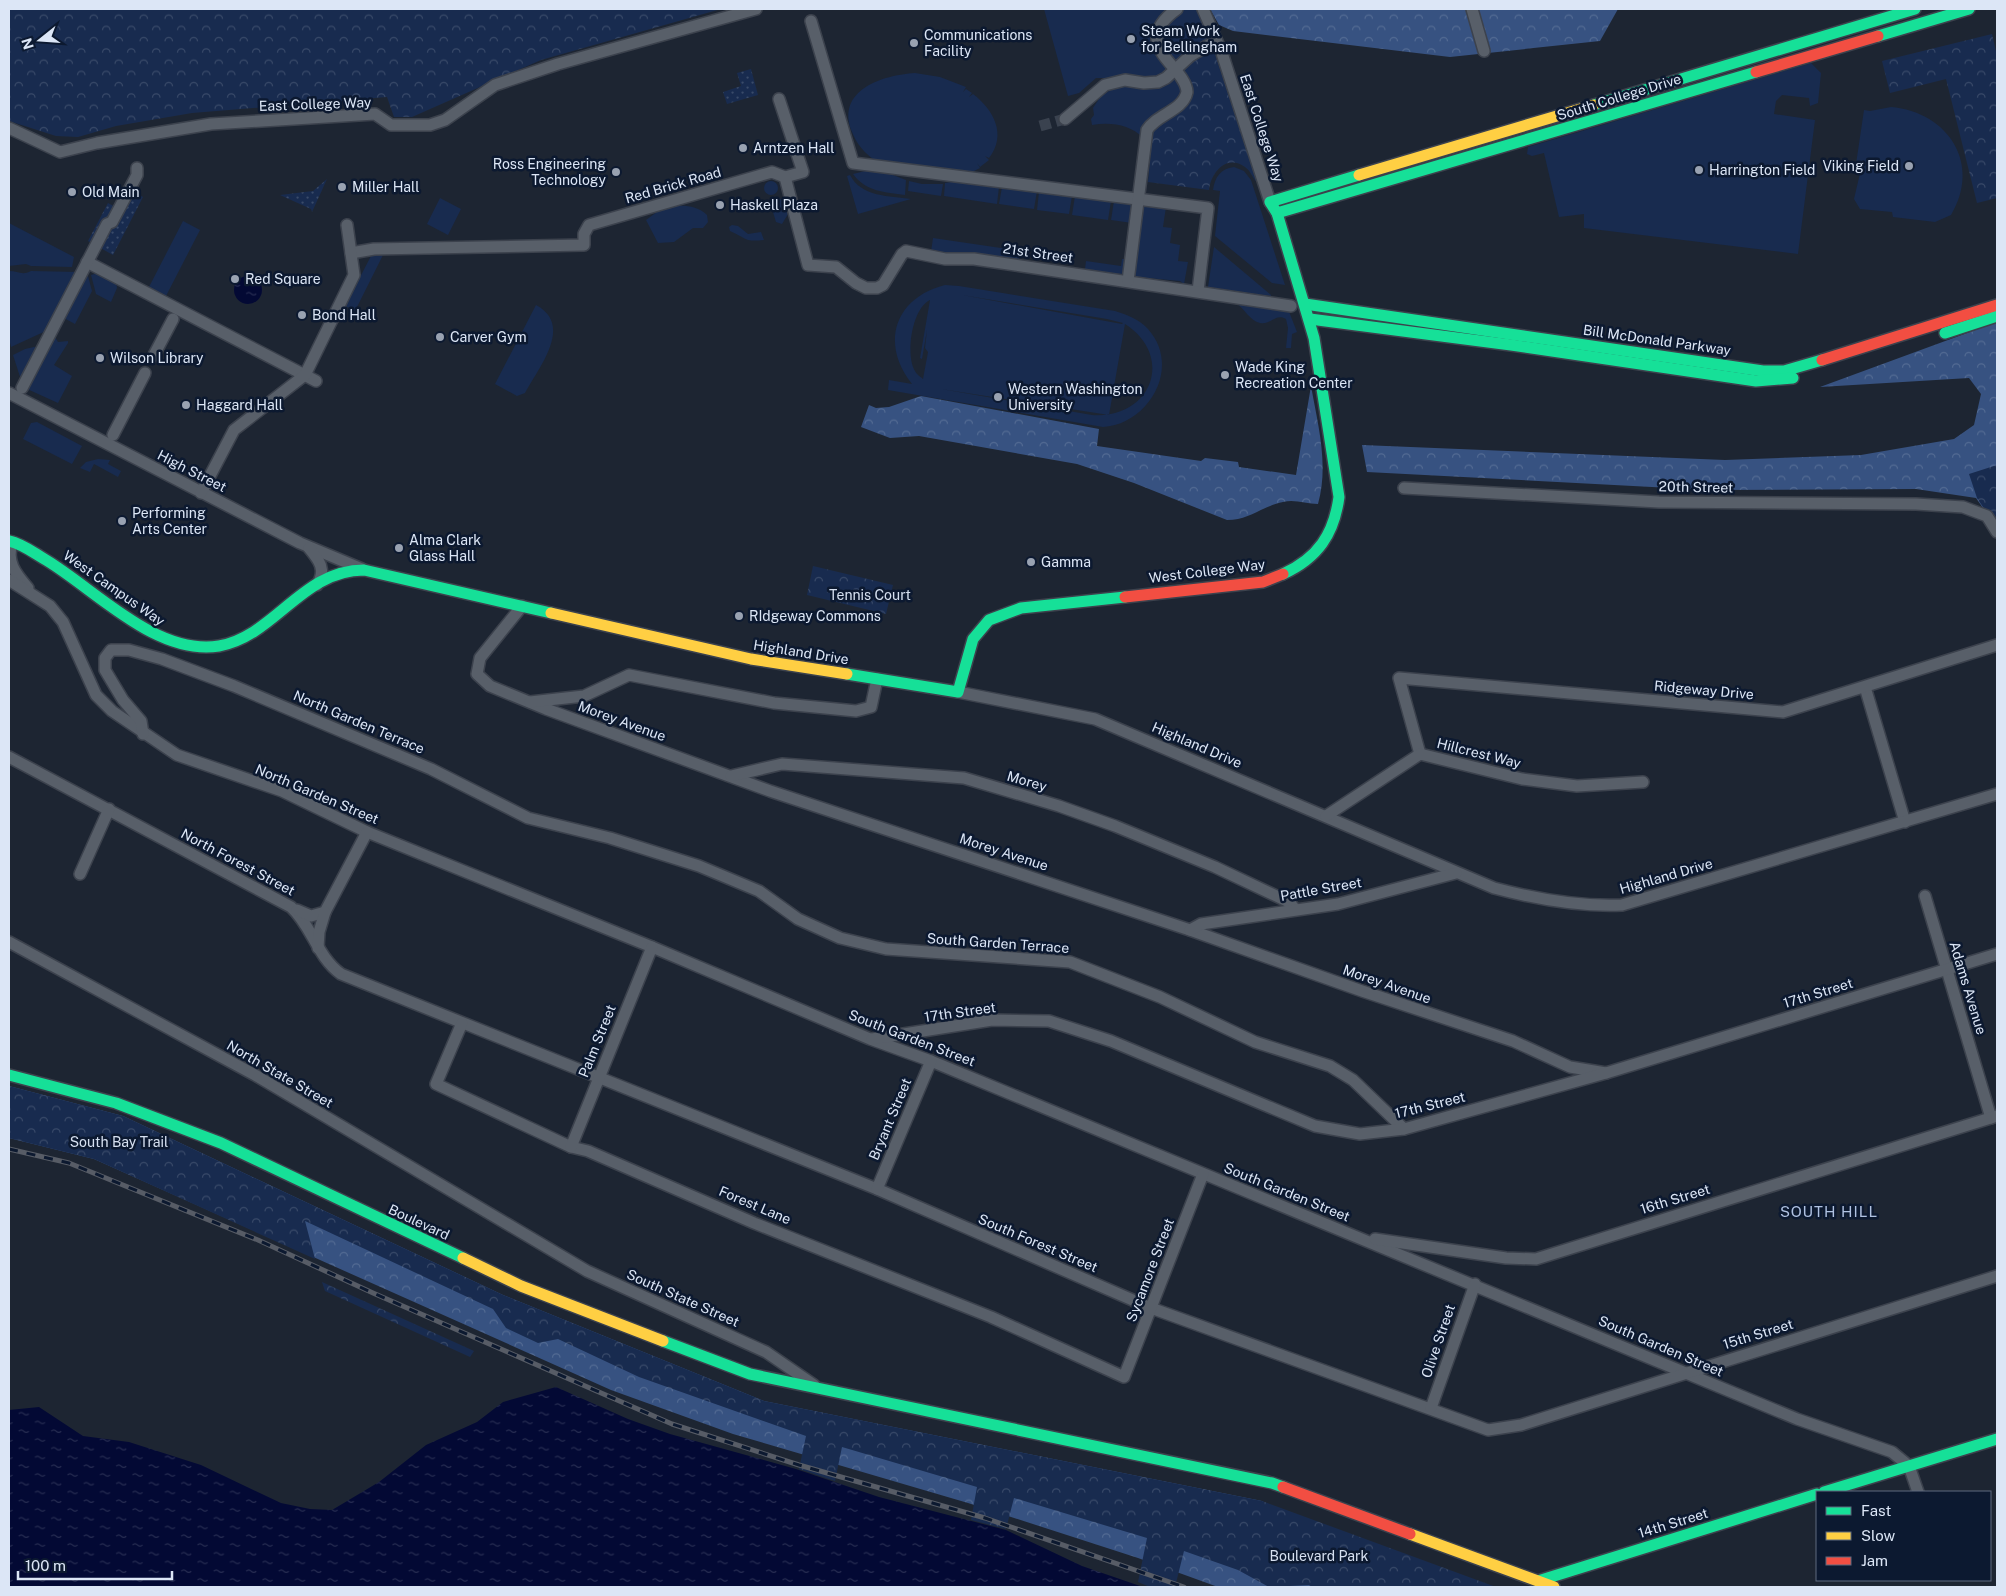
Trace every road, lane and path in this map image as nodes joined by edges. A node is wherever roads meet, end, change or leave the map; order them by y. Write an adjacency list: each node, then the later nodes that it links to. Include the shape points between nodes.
1 (756, 9): 13 (street, East College Way, via 558,64 495,85 445,120 430,125 391,125 375,114 211,124 60,152)
2 (1177, 9): 10 (street, via 1165,19 1158,34 1160,51)
3 (1203, 9): 8 (street, East College Way)
4 (1472, 9): 9 (street)
5 (1914, 9): 17 (street, South College Drive)
6 (1969, 9): 18 (street, South College Drive)
7 (812, 21): 16 (street, via 853,163)
8 (1214, 40): 10 (street); 17 (street, East College Way, via 1222,53)
9 (1484, 51)
10 (1175, 71): 12 (street, via 1152,83 1125,80 1106,85); 16 (street, via 1185,82 1186,96 1147,130)
11 (779, 99): 15 (street, via 803,172)
12 (1065, 119)
13 (9, 128)
14 (137, 168): 21 (street, via 137,175)
15 (785, 177): 20 (street, Red Brick Road, via 772,172 589,225 584,234 584,245 374,249); 22 (street, 21st Street, via 808,264 836,267 866,288 883,285 904,252)
16 (1138, 199): 22 (street); 23 (street, via 1208,208)
17 (1270, 202): 18 (street, West College Way)
18 (1277, 213): 24 (street, West College Way)
19 (347, 226): 20 (street)
20 (351, 253): 32 (street, via 354,275)
21 (87, 262): 32 (street); 34 (street)
22 (1128, 281): 23 (street, 21st Street)
23 (1198, 291): 26 (street, 21st Street)
24 (1305, 304): 25 (street, Bill McDonald Parkway, via 1763,371 1800,367); 29 (street, West College Way)
25 (1997, 305)
26 (1292, 306)
27 (1997, 316): 29 (street, Bill McDonald Parkway, via 1787,380 1771,382)
28 (173, 319): 30 (street)
29 (1310, 319): 50 (street, West College Way, via 1339,497 1335,522 1317,553 1287,574 1251,584 1021,608 989,620 974,640)
30 (153, 358)
31 (145, 373): 36 (street)
32 (305, 375): 33 (street); 38 (street, via 234,430)
33 (316, 381)
34 (22, 388)
35 (9, 393): 38 (street, High Street)
36 (113, 435)
37 (1404, 488): 39 (street, 20th Street, via 1659,502 1963,507 1987,516)
38 (201, 493): 41 (street, High Street)
39 (1997, 532)
40 (10, 541): 44 (street, West Campus Way, via 74,577 160,638 183,648 203,648 238,641); 45 (street, North Garden Street, via 12,568)
41 (308, 547): 42 (street, High Street); 44 (street, via 322,567)
42 (364, 570): 44 (street, West Campus Way, via 336,573); 46 (street, Highland Drive)
43 (9, 580): 45 (street, North Garden Street)
44 (317, 585)
45 (32, 593): 52 (street, North Garden Street, via 50,606 63,622 96,695)
46 (522, 606): 48 (street, Highland Drive, via 751,659); 51 (street, Morey Avenue, via 480,658 477,674 490,686)
47 (1997, 645): 49 (street, Ridgeway Drive)
48 (877, 679): 50 (street, Highland Drive); 51 (street, via 871,707 856,711 774,704 630,675 584,696)
49 (1865, 687): 53 (street, Ridgeway Drive, via 1783,712 1399,678); 60 (street)
50 (958, 692): 59 (street, Highland Drive, via 1095,719)
51 (528, 702): 55 (street, Morey Avenue)
52 (143, 734): 61 (street, North Garden Street, via 176,755 282,791); 62 (street, North Garden Terrace, via 141,721 122,700 105,670 104,658 111,650 129,650 162,659 234,686 431,769 528,818 610,838)
53 (1420, 754): 56 (street, Hillcrest Way, via 1522,779 1577,786); 59 (street, Hillcrest Way)
54 (9, 757): 58 (street, North Forest Street)
55 (731, 776): 67 (street, Morey, via 782,764 964,778 1115,826 1289,902); 69 (street, Morey Avenue)
56 (1643, 782)
57 (1997, 794): 60 (street, Highland Drive)
58 (109, 809): 63 (street); 66 (street, North Forest Street)
59 (1326, 816): 64 (street, Highland Drive)
60 (1905, 822): 64 (street, Highland Drive, via 1622,905 1567,903 1524,896)
61 (367, 832): 68 (street); 71 (street, North Garden Street)
62 (686, 862): 82 (street, South Garden Terrace, via 759,891 798,919 849,940 886,949 1070,962 1160,997 1255,1042 1330,1066 1353,1080)
63 (80, 874)
64 (1456, 874): 67 (street, Pattle Street, via 1338,904)
65 (1925, 896): 74 (street, Adams Avenue)
66 (291, 907): 68 (street, via 311,916); 72 (street, North Forest Street)
67 (1295, 909): 69 (street, Pattle Street, via 1200,924)
68 (325, 912): 72 (street)
69 (1190, 930): 78 (street, Morey Avenue, via 1513,1041 1570,1067)
70 (9, 942): 87 (street, North State Street, via 255,1075)
71 (652, 947): 76 (street, South Garden Street); 80 (street, Palm Street)
72 (318, 950): 75 (street, North Forest Street, via 341,974)
73 (1997, 954): 74 (street, 17th Street)
74 (1946, 970): 78 (street, 17th Street); 81 (street, Adams Avenue)
75 (462, 1023): 80 (street, North Forest Street); 83 (street, Forest Lane, via 436,1084)
76 (870, 1039): 77 (street, South Garden Street); 82 (street, 17th Street, via 992,1020 1049,1021 1111,1041 1315,1126 1360,1134)
77 (931, 1061): 84 (street, South Garden Street); 85 (street, Bryant Street)
78 (1606, 1073): 82 (street, 17th Street)
79 (9, 1075): 93 (street, Boulevard, via 116,1103 221,1143 521,1286 750,1374)
80 (598, 1078): 83 (street, Palm Street); 85 (street, South Forest Street)
81 (1994, 1117): 86 (street, 16th Street, via 1536,1259 1506,1258)
82 (1404, 1128)
83 (571, 1147): 92 (street, Forest Lane, via 991,1317)
84 (1203, 1174): 86 (street, South Garden Street); 90 (street, Sycamore Street)
85 (877, 1189): 90 (street, South Forest Street)
86 (1356, 1236): 89 (street, South Garden Street)
87 (532, 1238): 93 (street, South State Street, via 587,1271 766,1352)
88 (1997, 1276): 91 (street, 15th Street)
89 (1474, 1284): 91 (street, South Garden Street); 94 (street, Olive Street)
90 (1151, 1308): 92 (street, Sycamore Street); 94 (street, South Forest Street)
91 (1685, 1373): 95 (street, 15th Street, via 1521,1425 1488,1430); 97 (street, South Garden Street, via 1797,1419 1892,1452)
92 (1124, 1377)
93 (819, 1389): 101 (street, Boulevard, via 1272,1483)
94 (1431, 1408): 95 (street, South Forest Street)
95 (1471, 1423)
96 (1997, 1439): 97 (street)
97 (1909, 1466): 98 (street); 99 (street)
98 (1827, 1491)
99 (1918, 1491)
100 (1816, 1494): 101 (street, 14th Street)
101 (1538, 1581): 102 (street, Boulevard)
102 (1554, 1587)

